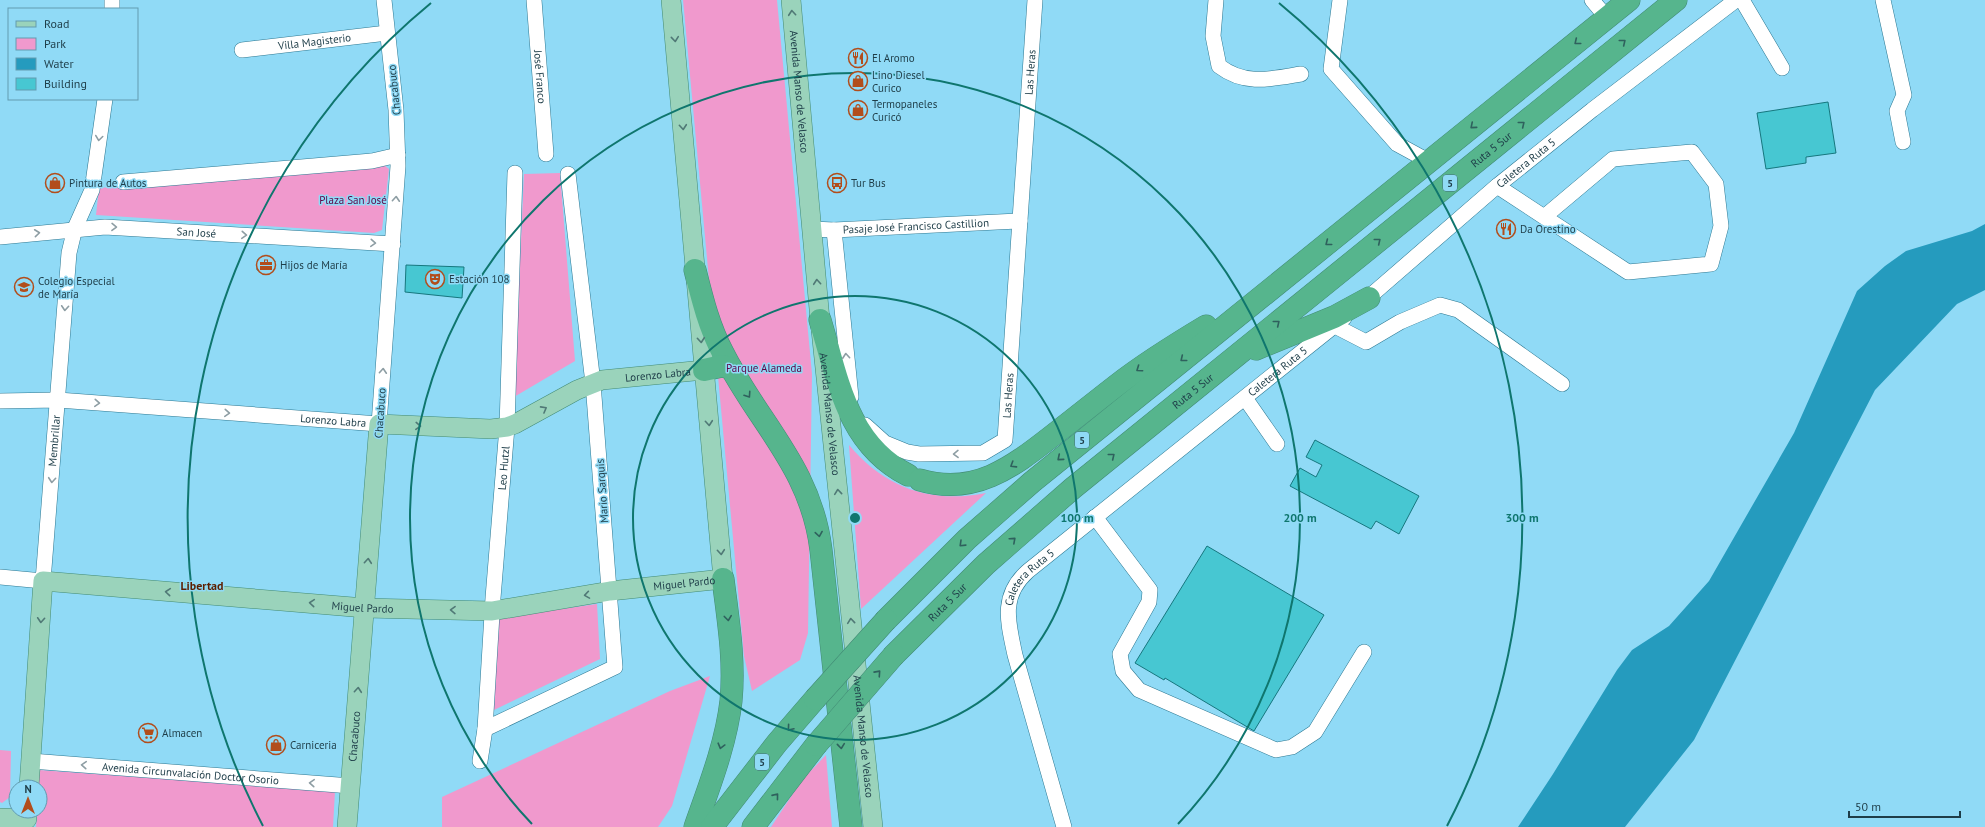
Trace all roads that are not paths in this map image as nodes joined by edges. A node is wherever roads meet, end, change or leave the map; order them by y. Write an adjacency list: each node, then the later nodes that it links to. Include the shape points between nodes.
1 (384, 0): 15 (street, Chacabuco)
2 (534, 0): 21 (street, José Franco)
3 (671, 0): 35 (main road, one-way to 35)
4 (791, 0): 31 (main road, Avenida Manso de Velasco, one-way to 4)
5 (1035, 0): 29 (street, Las Heras)
6 (1216, 0): 18 (street, via 1213,36 1219,66 1240,78 1259,80)
7 (1340, 0): 23 (street, via 1331,69 1397,144)
8 (1592, 0): 14 (street)
9 (1629, 0): 14 (highway, 5)
10 (1676, 0): 40 (highway, Ruta 5 Sur / 5, one-way to 10)
11 (1736, 0): 27 (street, Caletera Ruta 5)
12 (1742, 0): 17 (street)
13 (1883, 0): 20 (street, via 1904,95 1897,111)
14 (1607, 18): 23 (highway, 5, one-way to 23)
15 (387, 33): 16 (street, Villa Magisterio); 22 (street, Chacabuco, via 396,110)
16 (242, 50)
17 (1782, 68)
18 (1300, 74)
19 (105, 100): 30 (street, Membrillar, one-way to 30, via 92,190)
20 (1903, 142)
21 (546, 154)
22 (398, 156): 26 (street, via 372,161); 34 (street, Chacabuco, one-way to 22)
23 (1430, 162): 36 (highway, 5, one-way to 36)
24 (515, 173): 49 (street, Leo Hutzl)
25 (568, 174): 43 (street, Mario Sarquis)
26 (123, 182)
27 (1497, 186): 28 (street); 37 (street, Caletera Ruta 5)
28 (1544, 217): 28 (street, via 1613,159 1692,152 1716,184 1721,226 1711,264 1628,272)
29 (1020, 221): 32 (street, Pasaje José Francisco Castillion); 32 (street, Las Heras, one-way to 32, via 1005,440 984,453 919,454 896,448 875,436 867,428 854,406 850,393)
30 (75, 228): 33 (street, San José, one-way to 30); 34 (street, San José, one-way to 34, via 125,227); 46 (street, Membrillar, one-way to 46, via 69,253)
31 (812, 228): 32 (street, Pasaje José Francisco Castillion); 38 (main road, Avenida Manso de Velasco, one-way to 31)
32 (834, 230)
33 (0, 237)
34 (393, 244): 48 (street, Chacabuco, one-way to 34)
35 (695, 270): 41 (highway, via 713,332); 42 (main road, one-way to 42)
36 (1290, 273): 38 (highway, one-way to 38, via 1138,369 1010,467 984,480 964,484 945,485 914,478 877,454 866,442 843,396); 66 (highway, 5, one-way to 66, bridge, via 1032,482 967,539 886,620 777,743)
37 (1369, 298): 39 (street, Caletera Ruta 5); 40 (highway, via 1334,317)
38 (820, 320): 69 (main road, Avenida Manso de Velasco, one-way to 38)
39 (1335, 326): 44 (street, via 1366,342 1400,322 1440,305 1458,310); 45 (street, Caletera Ruta 5)
40 (1225, 365): 67 (highway, Ruta 5 Sur / 5, one-way to 40, bridge, via 816,745 894,655 932,616 1073,488)
41 (731, 368): 42 (highway, via 722,366); 68 (highway, one-way to 68, via 790,459 816,517)
42 (704, 370): 43 (main road, Lorenzo Labra); 53 (main road, one-way to 53)
43 (594, 383): 49 (main road, Lorenzo Labra, one-way to 43); 55 (street, Mario Sarquis)
44 (1562, 384)
45 (1245, 398): 50 (street); 51 (street, Caletera Ruta 5)
46 (58, 400): 47 (street, Lorenzo Labra); 48 (street, Lorenzo Labra, one-way to 48); 54 (street, Membrillar, one-way to 54)
47 (0, 401)
48 (379, 424): 49 (main road, Lorenzo Labra, one-way to 49); 56 (main road, Chacabuco, one-way to 48)
49 (506, 428): 57 (street, Leo Hutzl)
50 (1277, 444)
51 (1095, 517): 58 (street, via 1150,590 1149,602 1120,654 1123,671 1139,690 1276,750 1292,747 1315,732); 70 (street, Caletera Ruta 5, via 1020,578 1012,589 1008,606 1014,655)
52 (0, 577): 54 (street, Miguel Pardo)
53 (723, 579): 55 (main road, Miguel Pardo); 65 (highway, one-way to 65, via 732,662 731,702 714,770)
54 (43, 582): 56 (main road, Miguel Pardo, one-way to 54); 60 (main road, Membrillar, one-way to 60)
55 (610, 591): 57 (main road, Miguel Pardo, one-way to 57); 59 (street, Mario Sarquis, via 615,667)
56 (365, 608): 57 (main road, Miguel Pardo, one-way to 56); 63 (main road, Chacabuco, one-way to 56)
57 (492, 611): 59 (street, Leo Hutzl)
58 (1364, 652)
59 (485, 729): 61 (street, Leo Hutzl)
60 (31, 761): 62 (main road, Membrillar); 63 (street, Avenida Circunvalación Doctor Osorio, one-way to 60)
61 (480, 761)
62 (30, 779)
63 (351, 786): 64 (main road, Chacabuco)
64 (347, 827)
65 (695, 827)
66 (712, 827)
67 (753, 827)
68 (851, 827)
69 (873, 827)
70 (1064, 827)

